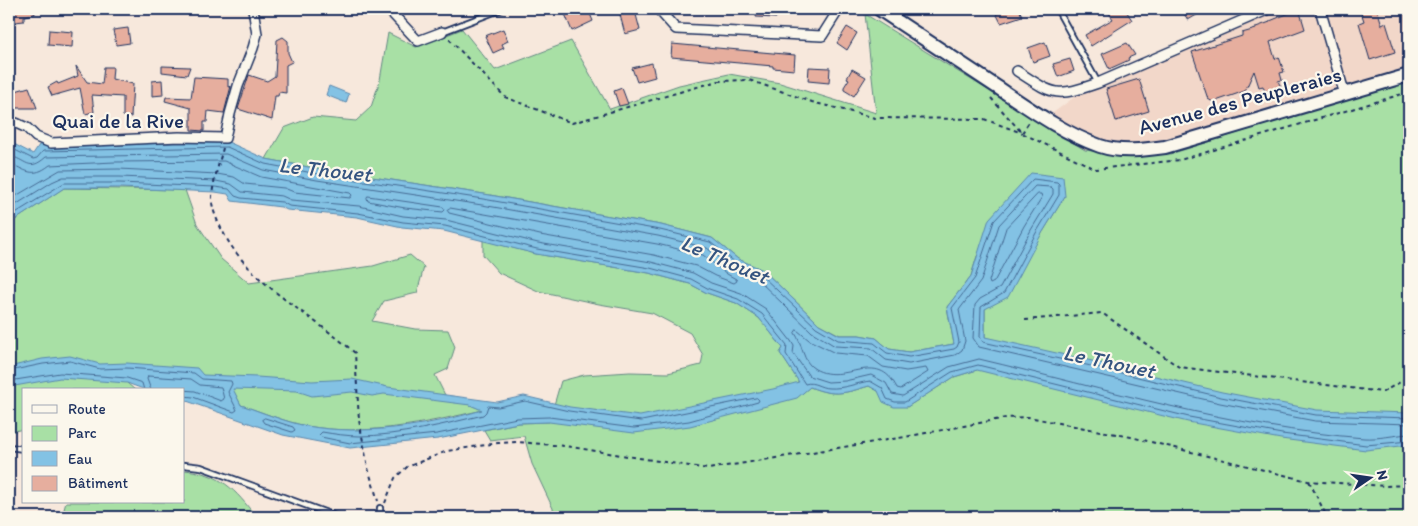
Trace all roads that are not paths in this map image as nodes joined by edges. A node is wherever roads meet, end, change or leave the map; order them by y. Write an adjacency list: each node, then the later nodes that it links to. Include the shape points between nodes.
1 (253, 9): 15 (street, Quai de la Rive, via 255,41 225,138 51,143)
2 (388, 9): 10 (street, via 418,41)
3 (502, 9): 10 (lane)
4 (658, 9): 5 (street, via 676,29 822,36)
5 (839, 9)
6 (879, 9): 14 (street, Avenue des Peupleraies, via 1035,112 1101,146 1139,150 1165,147)
7 (1057, 9): 13 (lane)
8 (1269, 9): 13 (street)
9 (1320, 9): 14 (street)
10 (442, 32)
11 (1017, 71): 13 (street, via 1046,90 1058,93)
12 (1409, 75): 14 (street, Avenue des Peupleraies)
13 (1098, 83)
14 (1345, 95)
15 (16, 123)
16 (9, 447): 17 (lane)
17 (22, 449)
18 (185, 465): 20 (lane, via 201,467)
19 (380, 508): 21 (lane)
20 (338, 517)
21 (380, 517)

